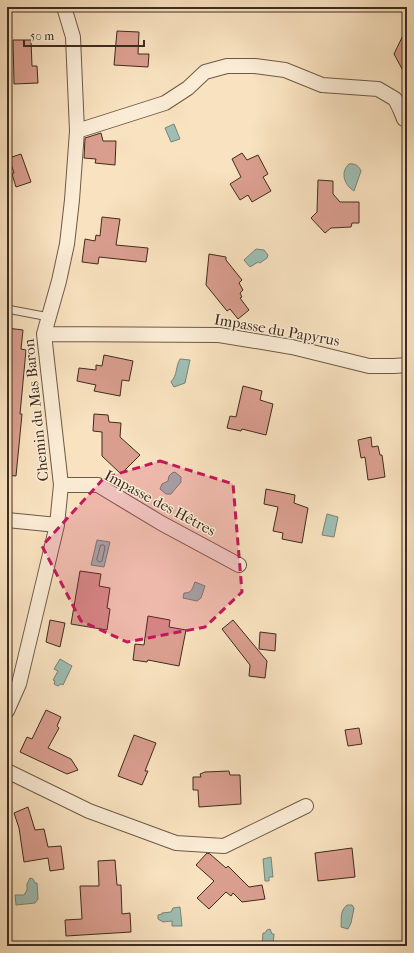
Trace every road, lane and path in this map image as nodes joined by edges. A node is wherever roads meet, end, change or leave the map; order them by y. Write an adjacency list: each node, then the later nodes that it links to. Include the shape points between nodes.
1 (64, 7): 3 (street, Chemin du Mas Baron, via 73,37)
2 (404, 120): 3 (street, via 395,100 378,89 322,85 285,70 227,66 205,72 188,88 165,103)
3 (76, 131): 5 (street, Chemin du Mas Baron, via 67,244)
4 (7, 309): 5 (lane)
5 (49, 316): 6 (street, Chemin du Mas Baron)
6 (44, 334): 7 (street, Impasse du Papyrus, via 220,335 292,347 369,366); 8 (street, Chemin du Mas Baron)
7 (407, 365)
8 (61, 485): 10 (street, Chemin du Mas Baron); 11 (street, Impasse des Hêtres, via 98,485)
9 (7, 520): 10 (street)
10 (57, 525): 12 (street, Chemin du Mas Baron, via 19,684)
11 (239, 565)
12 (7, 711)
13 (7, 771): 14 (street, via 89,811 176,844 224,846)
14 (306, 806)

